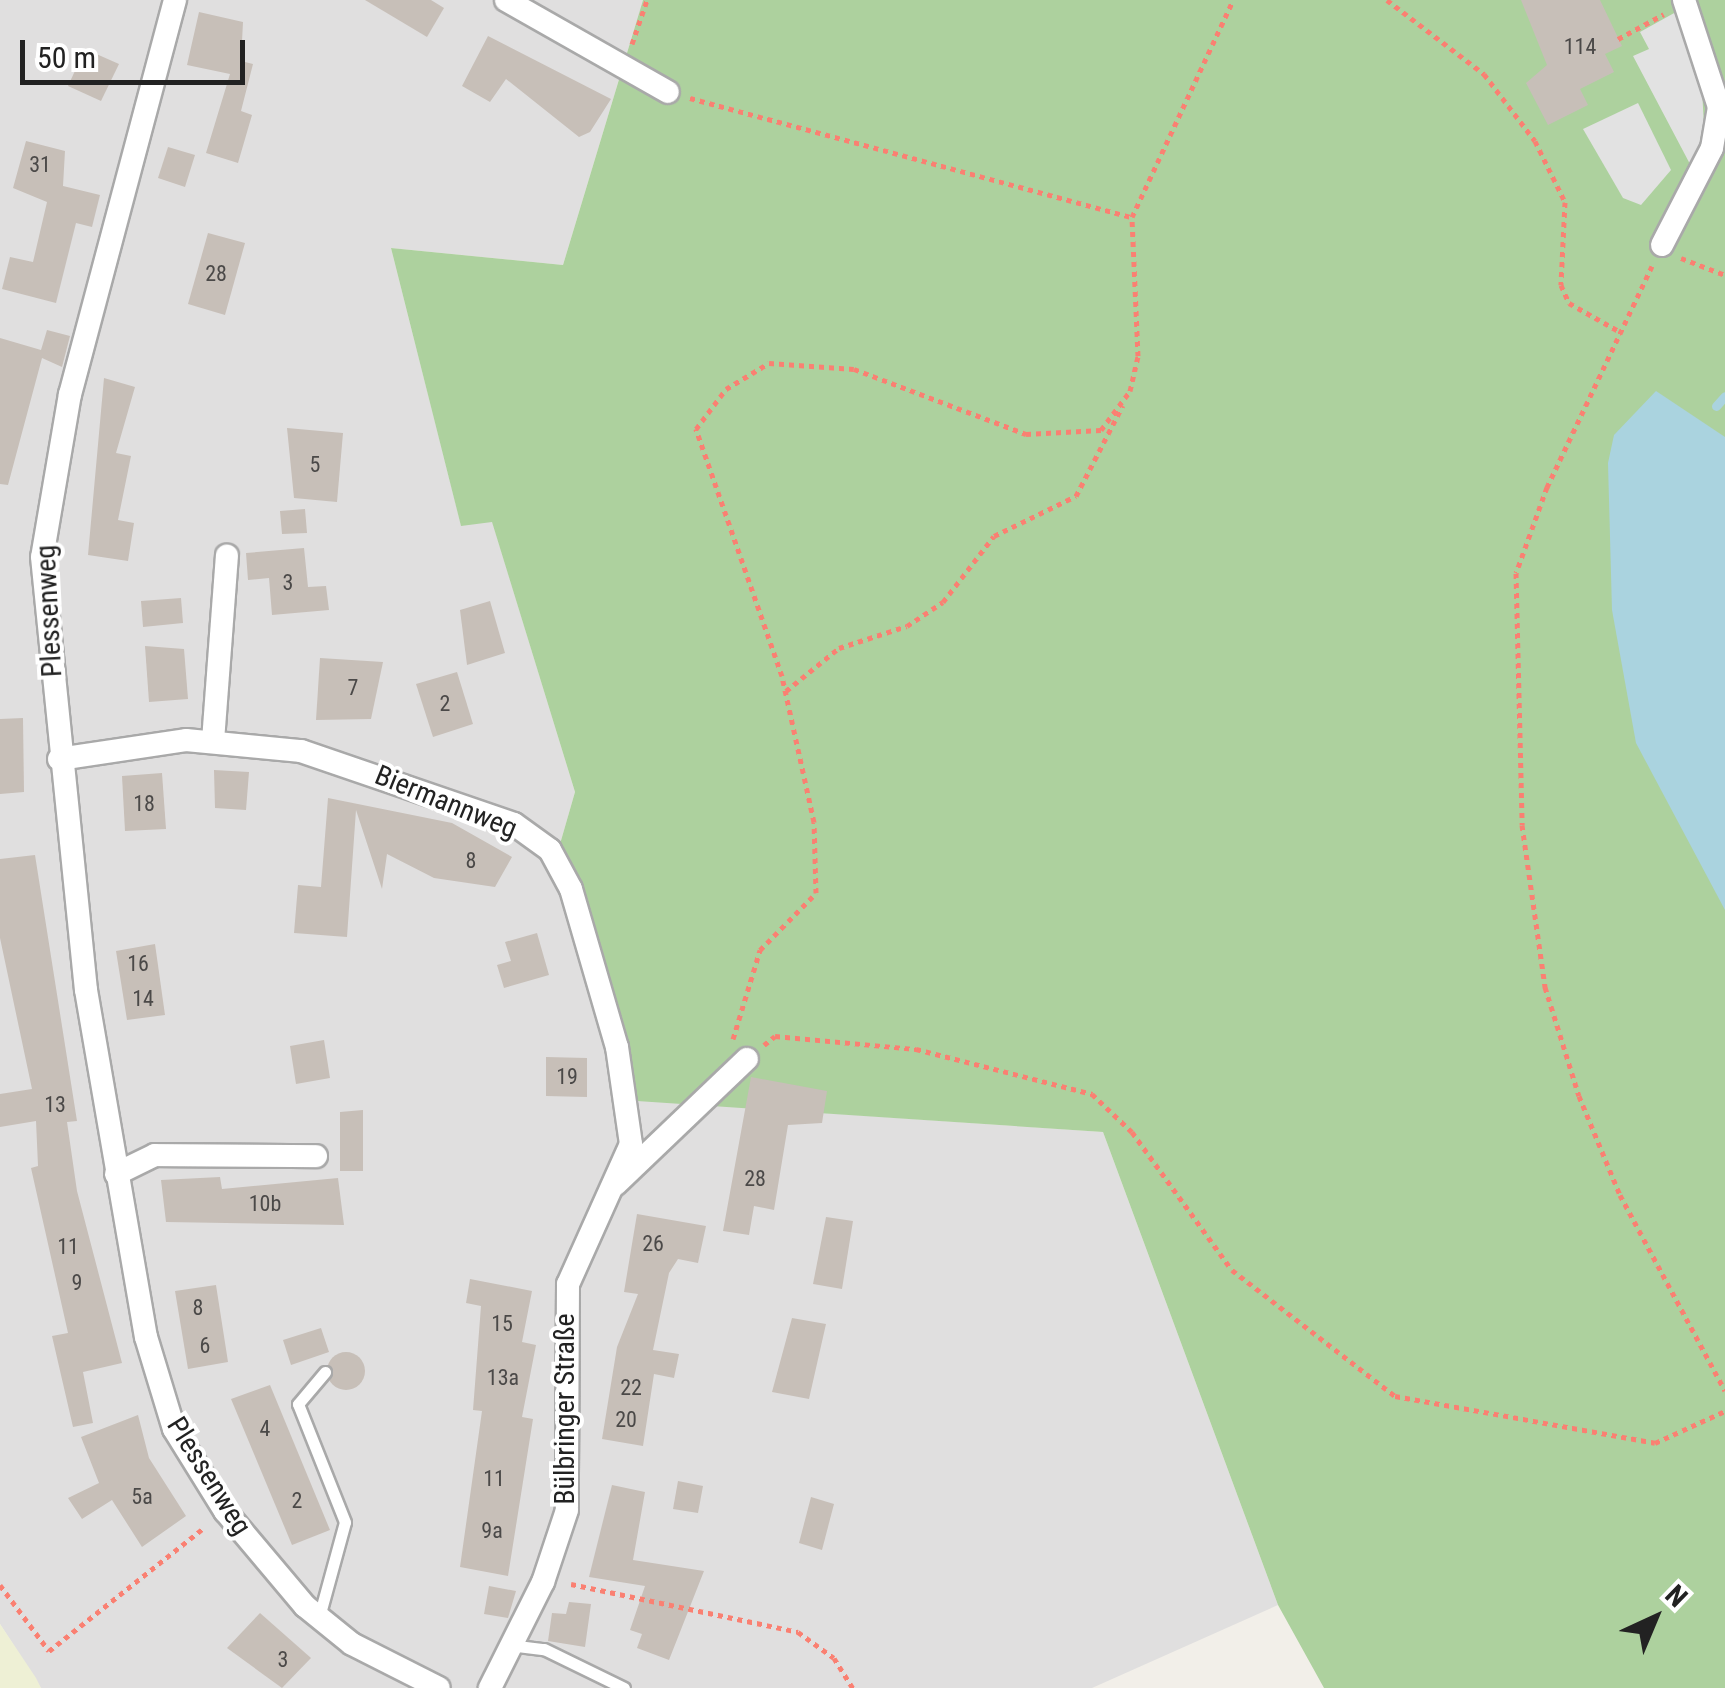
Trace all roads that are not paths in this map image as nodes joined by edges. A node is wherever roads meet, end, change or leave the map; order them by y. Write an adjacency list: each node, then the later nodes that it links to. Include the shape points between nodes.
1 (175, 0): 8 (street, Plessenweg, via 51,476 42,557)
2 (506, 0): 4 (street, via 622,72)
3 (1684, 2): 5 (street, via 1719,107 1712,148)
4 (668, 92)
5 (1662, 245)
6 (228, 556): 7 (street)
7 (213, 740): 8 (street, Biermannweg); 10 (street, Biermannweg, via 301,751 400,781 514,824 550,850 602,988)
8 (59, 759): 12 (street, Plessenweg)
9 (747, 1059): 13 (street, Bülbringer Straße)
10 (631, 1144): 13 (street, Bülbringer Straße)
11 (316, 1156): 12 (street, via 154,1154)
12 (116, 1174): 15 (street, Plessenweg, via 174,1429 225,1511)
13 (614, 1186): 16 (street, Bülbringer Straße, via 568,1284 567,1510 543,1582)
14 (326, 1372): 15 (lane, via 298,1404 345,1522)
15 (319, 1617): 17 (street, Plessenweg)
16 (510, 1646): 18 (street, Bülbringer Straße); 19 (lane, via 544,1649)
17 (438, 1688)
18 (490, 1688)
19 (624, 1688)

